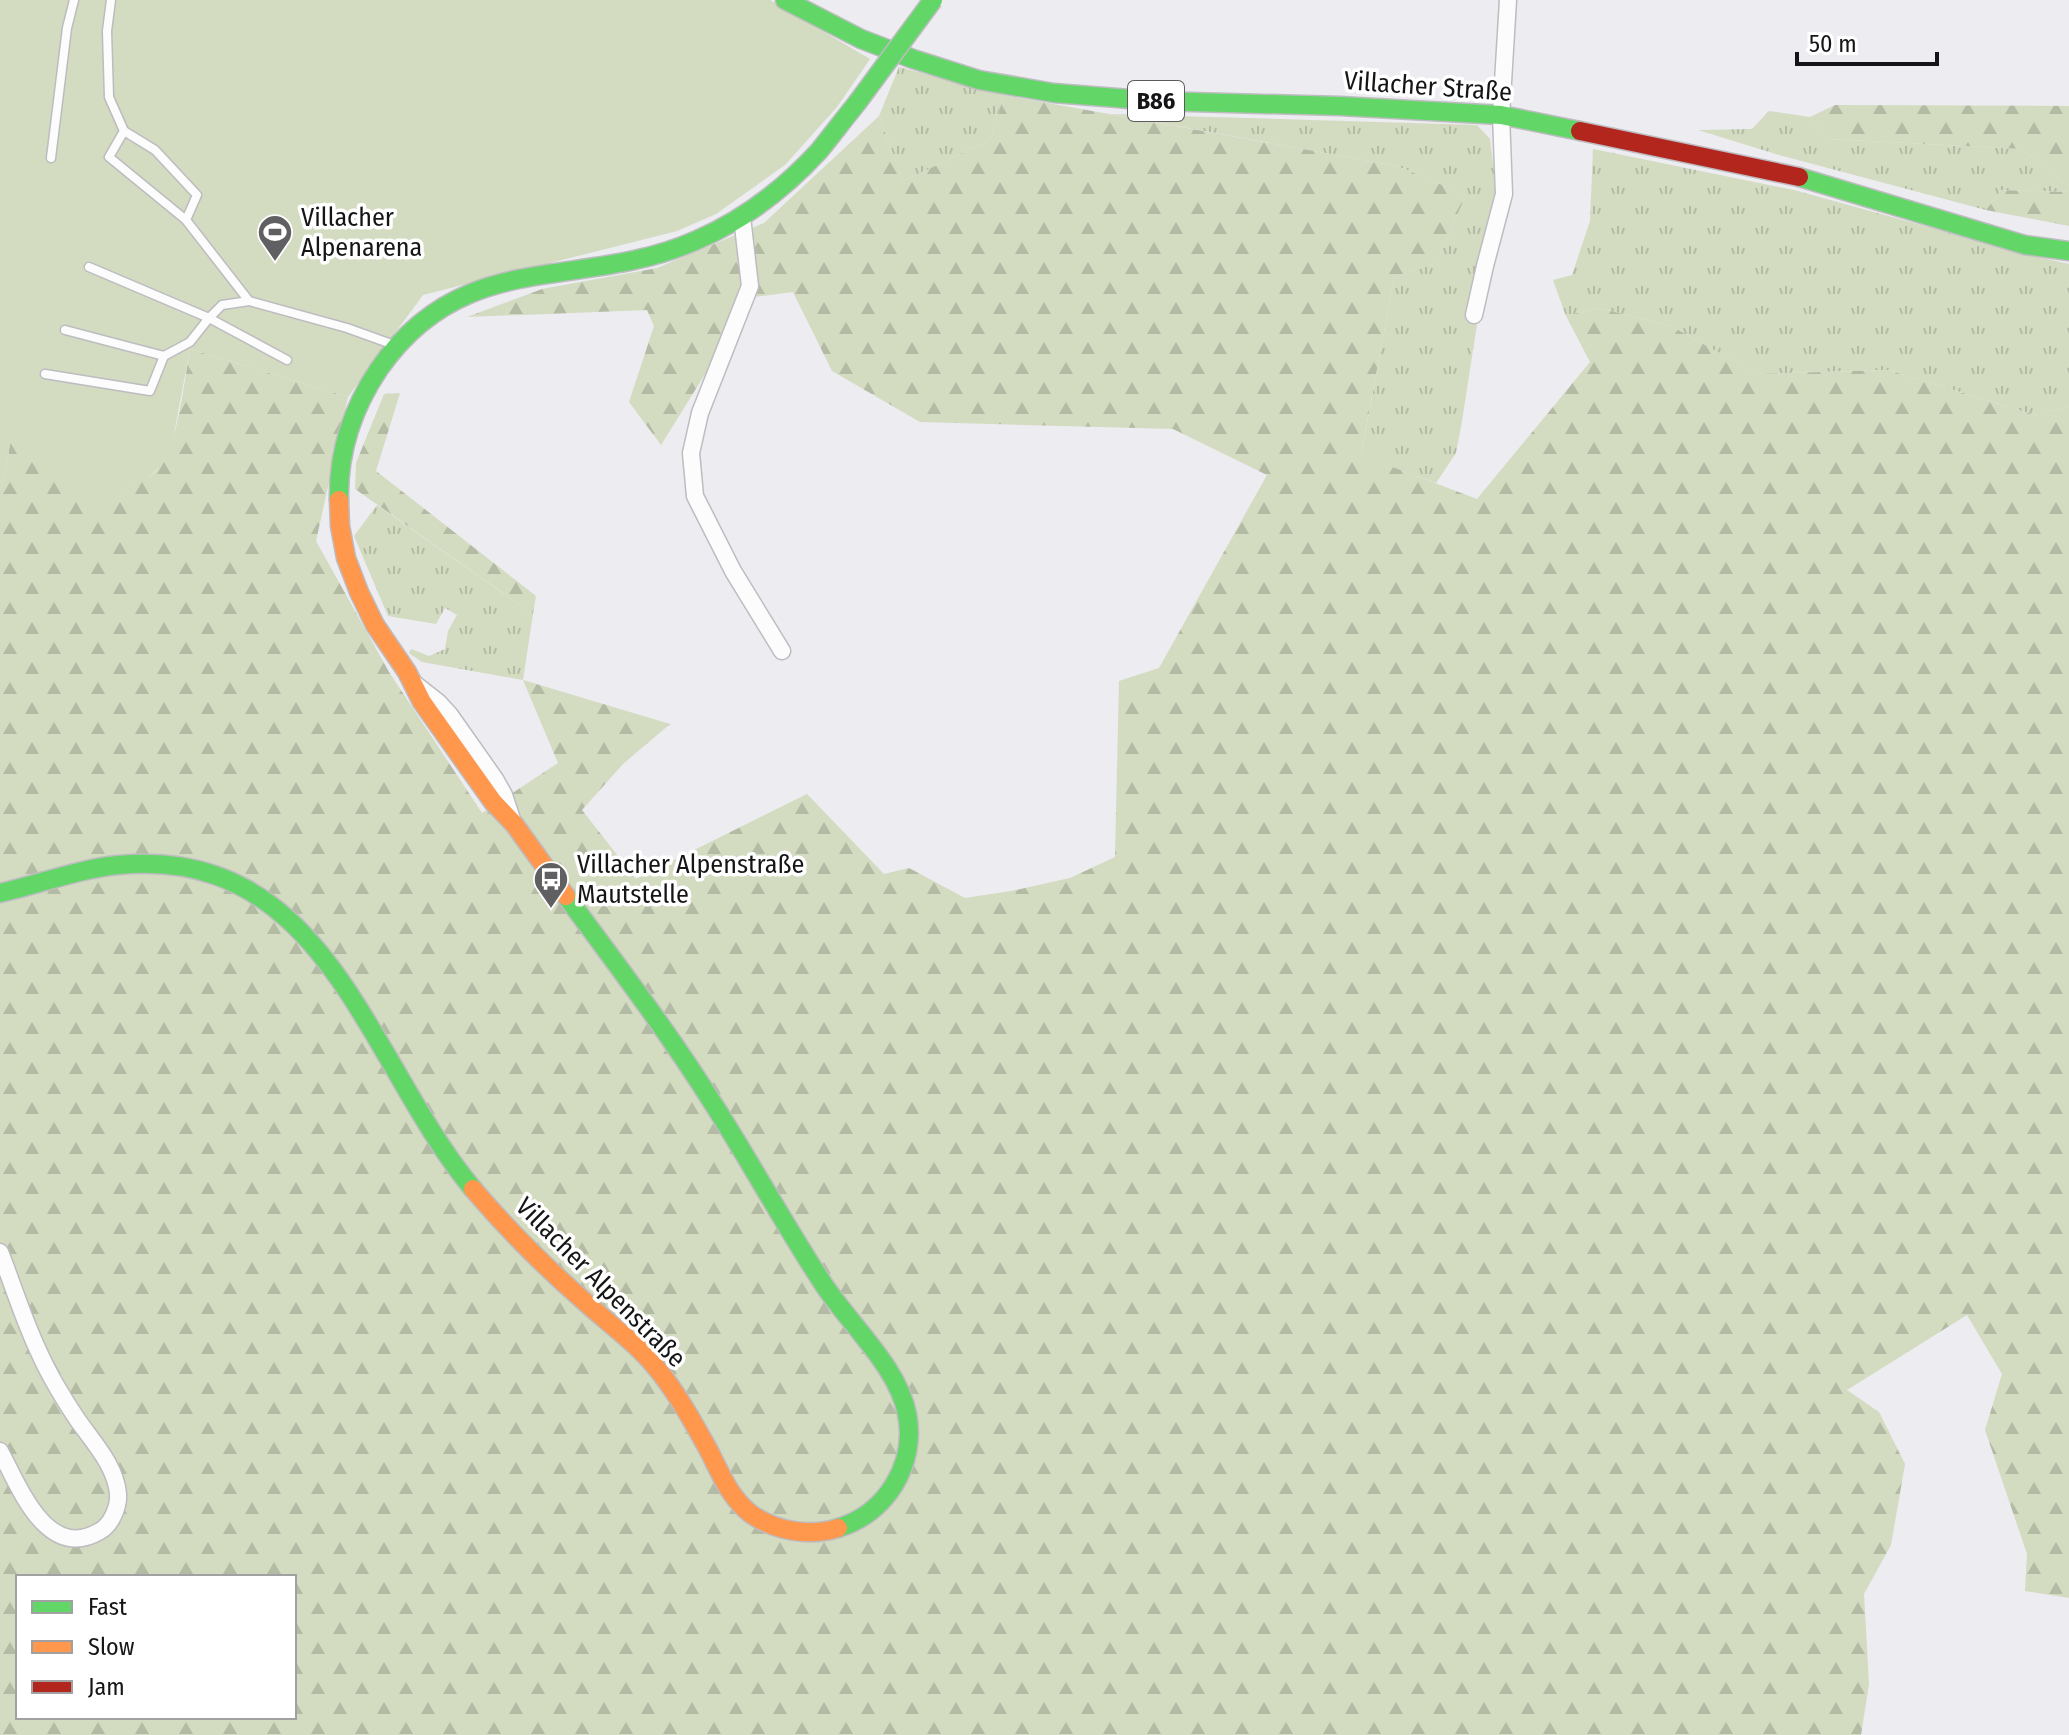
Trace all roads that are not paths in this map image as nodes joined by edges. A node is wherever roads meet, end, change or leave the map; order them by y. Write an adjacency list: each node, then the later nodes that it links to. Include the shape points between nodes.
1 (74, 0): 8 (lane)
2 (111, 0): 7 (lane, via 109,97)
3 (785, 0): 6 (street, Villacher Straße / B86, via 913,59 979,80 1039,90 1155,101)
4 (933, 0): 9 (street, Villacher Alpenstraße, bridge, via 812,158)
5 (1508, 0): 6 (street)
6 (1501, 115): 11 (street, Villacher Straße / B86, via 1795,176 2025,245); 14 (street, via 1504,194)
7 (124, 131): 10 (lane, via 155,150 197,195); 10 (lane, via 109,157)
8 (51, 158)
9 (742, 217): 17 (street, Villacher Alpenstraße, via 643,260 482,288 422,323); 21 (street, via 750,286 700,413 691,453 695,496)
10 (186, 220): 13 (lane)
11 (2069, 251)
12 (89, 267): 15 (lane)
13 (249, 301): 15 (lane, via 222,305); 17 (lane)
14 (1474, 315)
15 (209, 318): 18 (lane, via 190,342); 19 (lane)
16 (65, 330): 18 (lane)
17 (398, 346): 22 (street, Villacher Alpenstraße, via 374,374 349,427 339,484 347,559 359,592 422,702 686,1062 826,1288 898,1389 910,1443 893,1489 869,1514 827,1532 785,1529 742,1506 670,1384 646,1355 537,1258 454,1165 326,959 268,902 236,884 166,864 134,863 72,873)
18 (164, 356): 20 (lane, via 150,391)
19 (287, 360)
20 (45, 374)
21 (782, 651)
22 (0, 893)
23 (0, 1252): 24 (street, via 38,1351 112,1472 118,1495 108,1527 89,1538 56,1533 41,1522)
24 (0, 1451)

